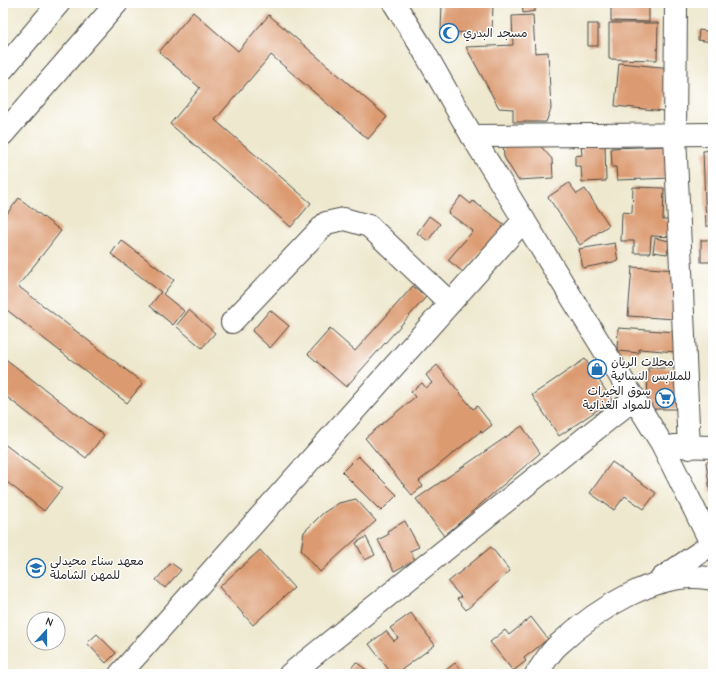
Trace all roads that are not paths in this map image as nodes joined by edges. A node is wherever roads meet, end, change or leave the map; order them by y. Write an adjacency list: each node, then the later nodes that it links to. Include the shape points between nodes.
1 (59, 3): 5 (main road)
2 (394, 3): 9 (main road)
3 (676, 3): 8 (main road)
4 (107, 7): 6 (main road)
5 (3, 69)
6 (3, 134)
7 (713, 134): 8 (main road)
8 (675, 135): 9 (main road); 15 (main road)
9 (472, 136): 10 (main road)
10 (524, 220): 11 (main road); 13 (main road)
11 (450, 303): 12 (main road, via 369,226 344,218 326,223); 20 (main road)
12 (232, 322)
13 (635, 398): 14 (main road); 21 (main road)
14 (662, 444): 15 (main road); 17 (main road)
15 (689, 448): 16 (main road)
16 (713, 448)
17 (712, 546): 19 (main road)
18 (713, 579): 19 (main road, via 702,576 679,576)
19 (656, 582): 22 (main road, via 628,595 589,619 557,646)
20 (120, 674)
21 (290, 674)
22 (536, 674)

